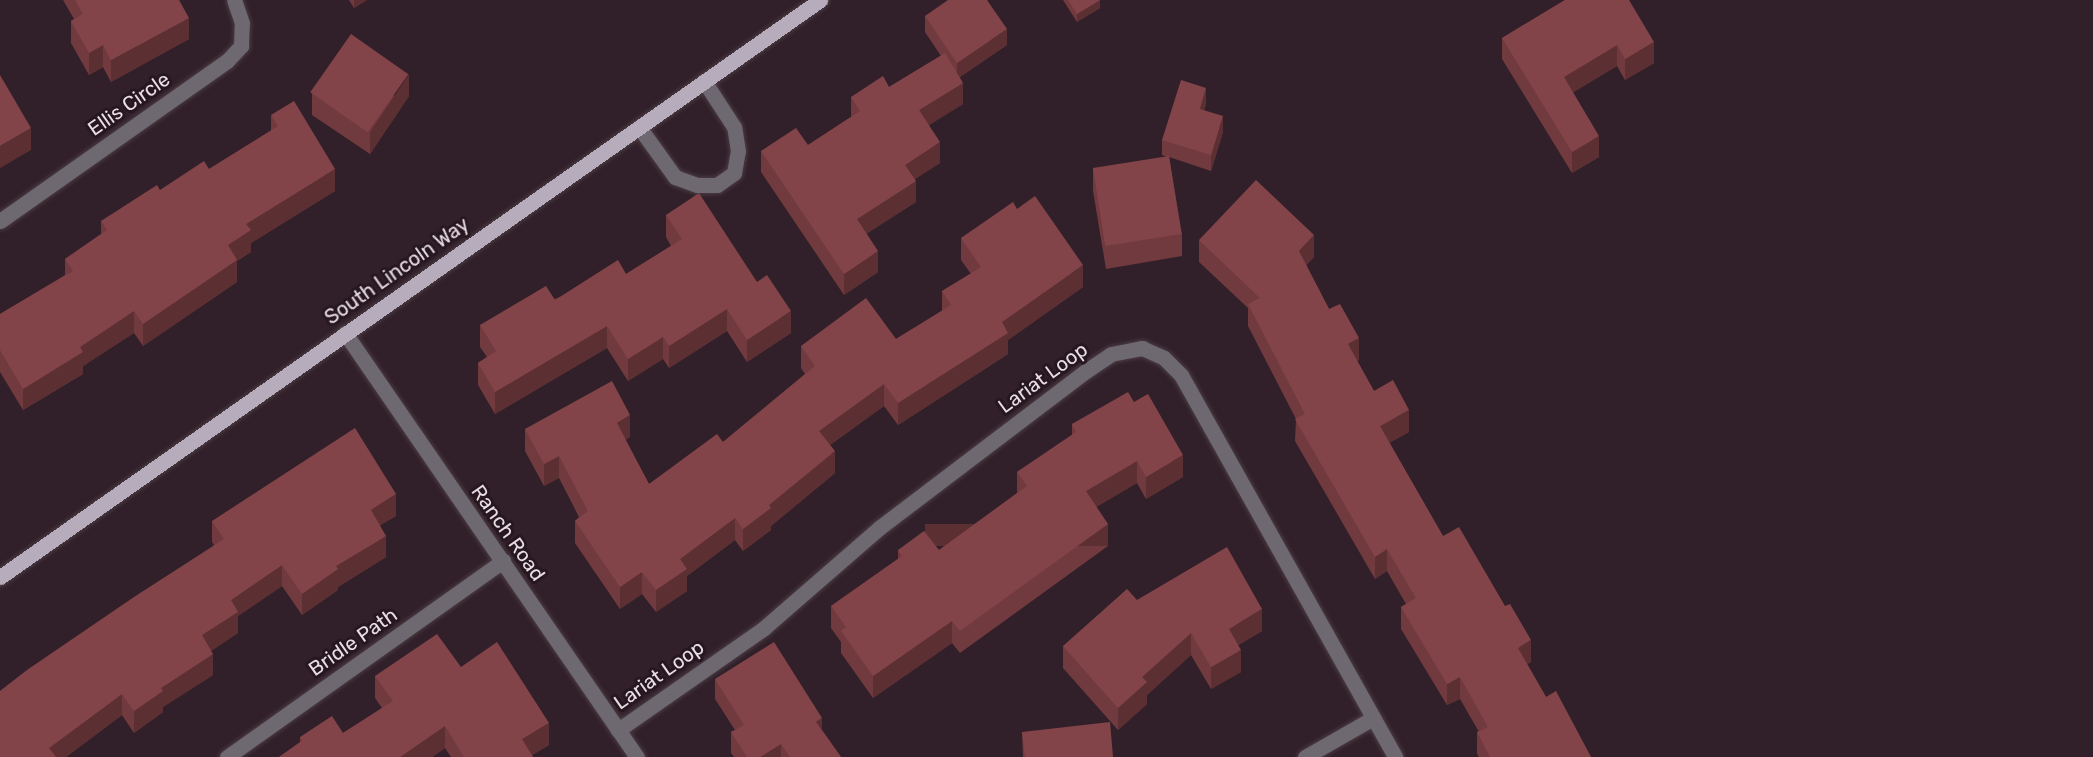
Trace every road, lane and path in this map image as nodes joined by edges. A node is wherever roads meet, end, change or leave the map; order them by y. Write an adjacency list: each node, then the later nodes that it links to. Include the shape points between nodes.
1 (234, 0): 5 (street, Ellis Circle, via 242,23 241,46 227,61)
2 (820, 0): 3 (main road, South Lincoln Way)
3 (704, 81): 4 (main road, South Lincoln Way); 4 (street, via 734,127 738,151 734,173 717,184 697,185 675,177)
4 (639, 127): 6 (main road, South Lincoln Way)
5 (0, 221)
6 (345, 333): 7 (street, Ranch Road); 8 (main road, South Lincoln Way)
7 (503, 561): 10 (street, Ranch Road); 11 (street, Bridle Path)
8 (0, 577)
9 (1373, 718): 10 (street, Lariat Loop, via 1181,375 1164,358 1142,348 1112,354 1086,371 879,528 764,628); 13 (street); 14 (street, Lariat Loop)
10 (618, 730): 12 (street, Ranch Road)
11 (227, 757)
12 (637, 757)
13 (1305, 757)
14 (1395, 757)

